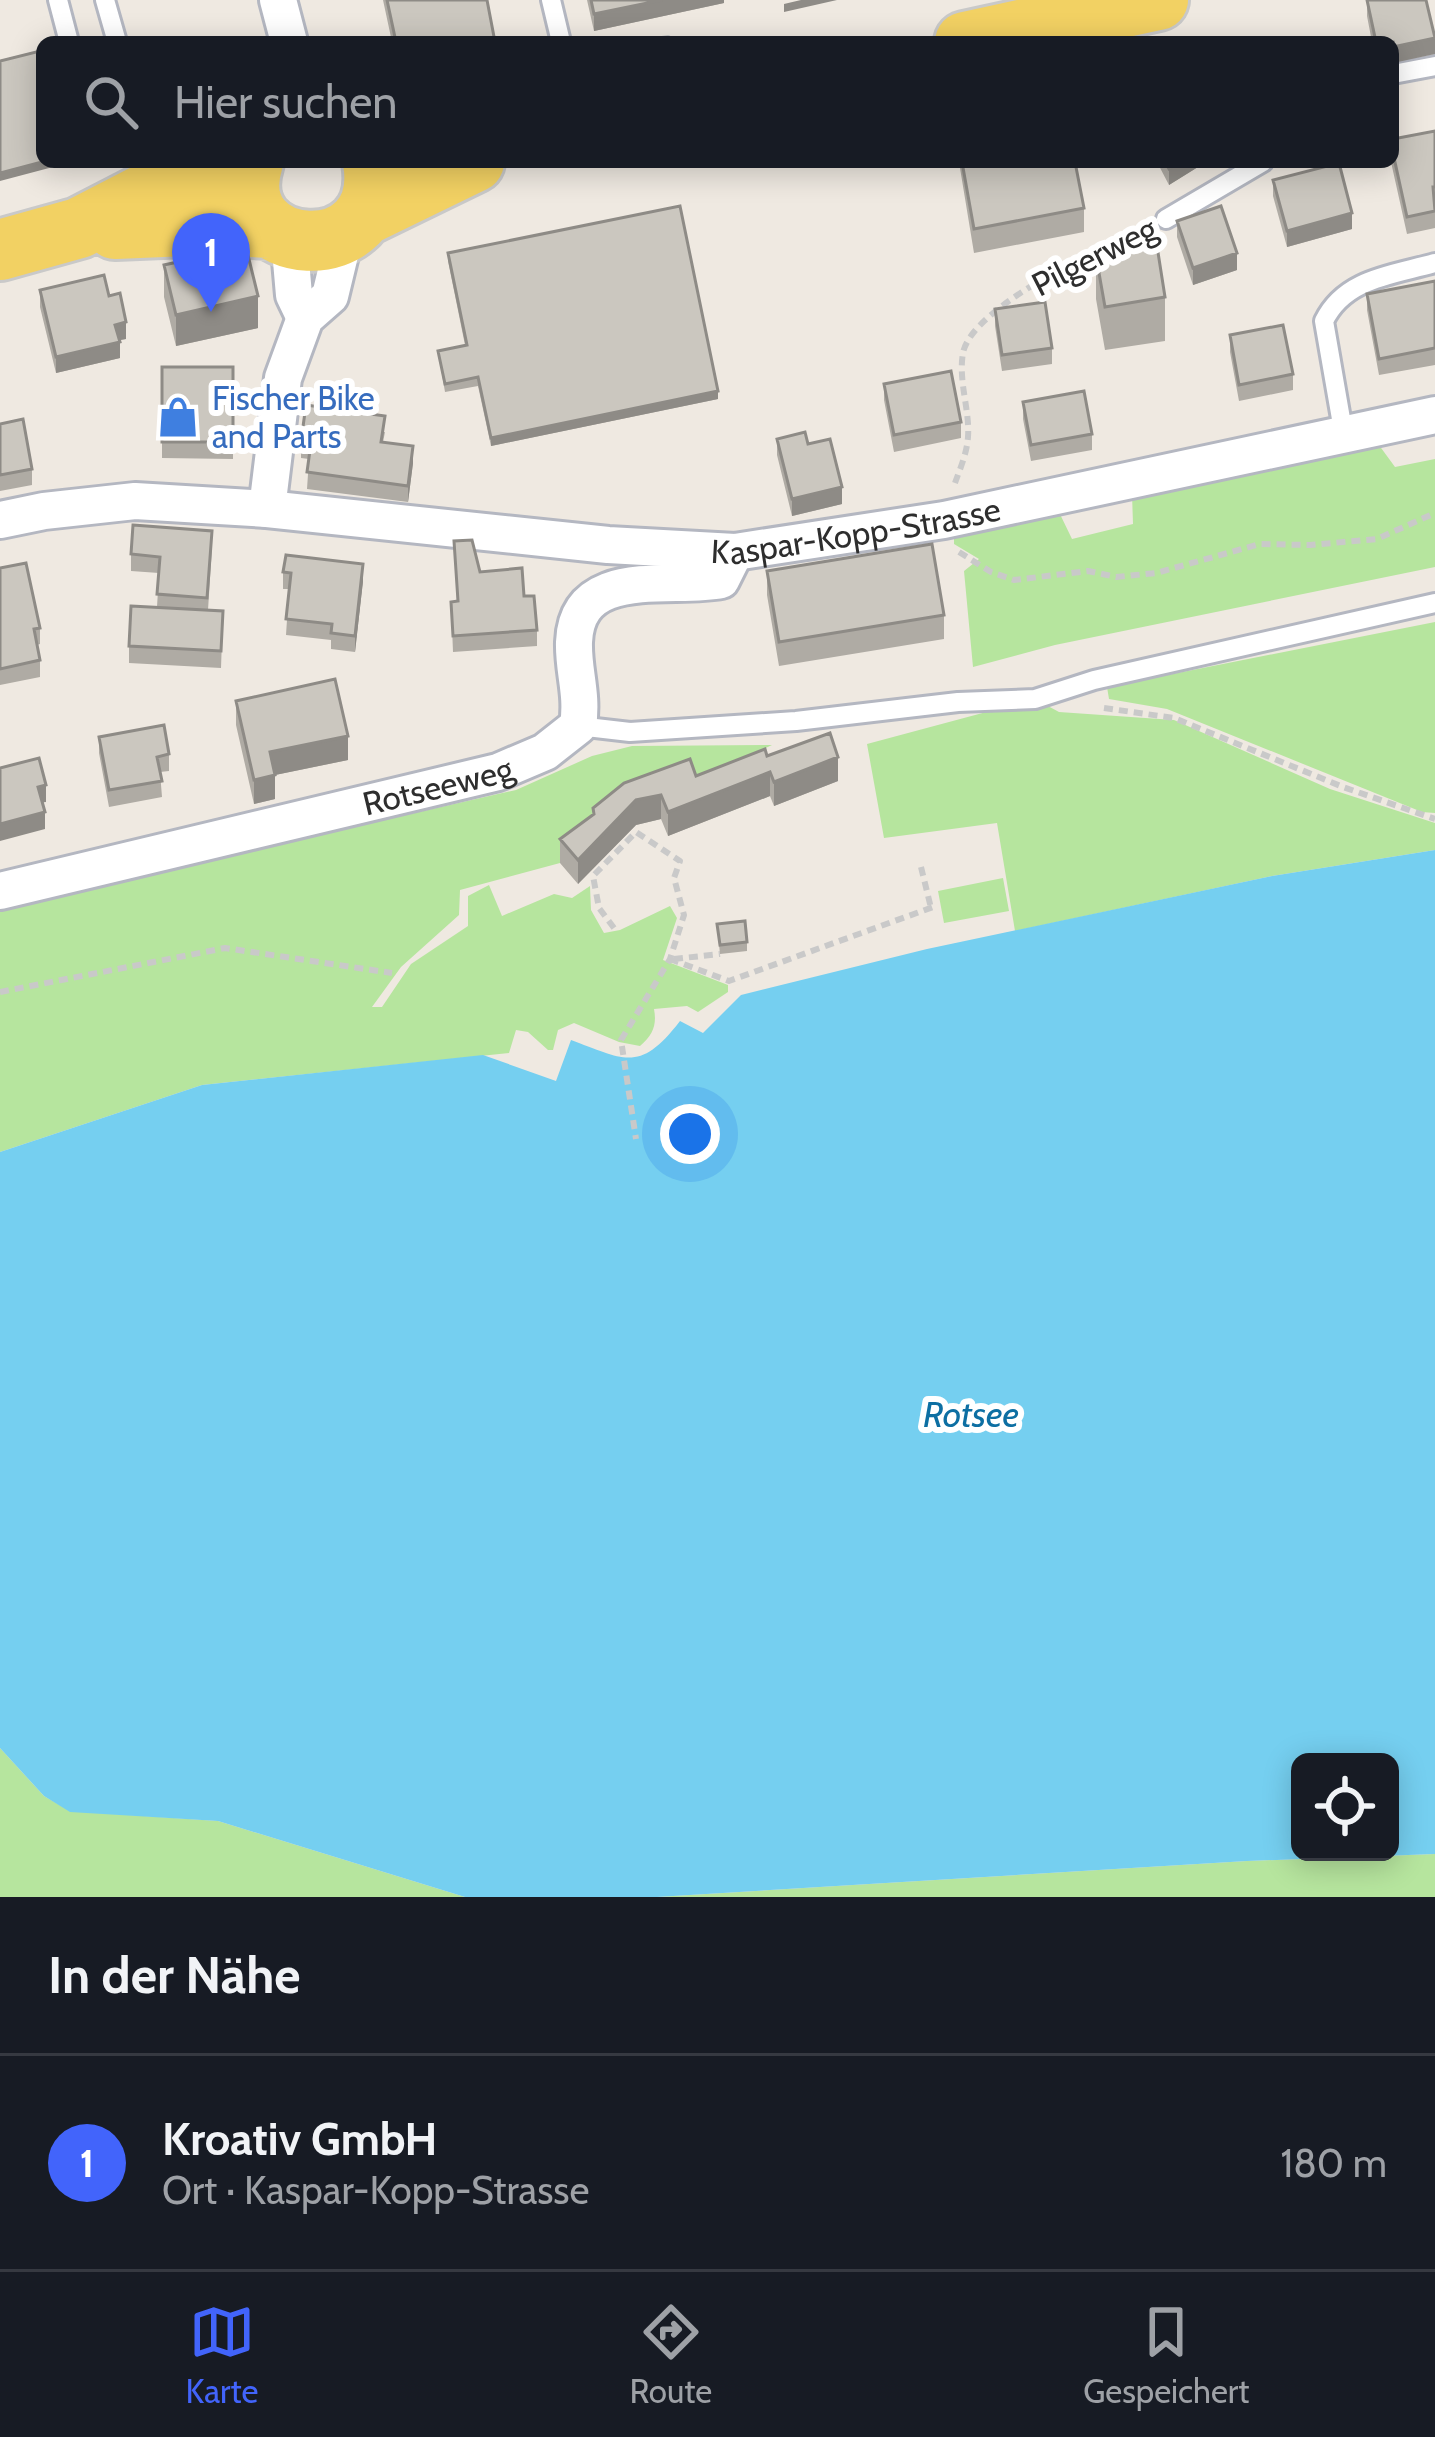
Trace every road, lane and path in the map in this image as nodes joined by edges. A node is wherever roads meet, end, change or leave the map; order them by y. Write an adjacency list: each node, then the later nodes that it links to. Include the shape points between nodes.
1 (58, 0): 7 (lane)
2 (105, 0): 8 (lane)
3 (278, 0): 9 (street)
4 (551, 0): 10 (lane)
5 (1158, 0): 6 (main road)
6 (1001, 30)
7 (67, 36)
8 (115, 36)
9 (282, 36)
10 (560, 36)
11 (1435, 66): 12 (lane)
12 (1399, 73)
13 (228, 168): 19 (main road, via 145,194)
14 (252, 168): 17 (main road, via 253,208)
15 (458, 168): 17 (main road)
16 (1253, 168): 18 (lane, Pilgerweg)
17 (328, 216): 19 (main road); 22 (street, via 294,295); 22 (street, via 330,296)
18 (1166, 219): 28 (path, Pilgerweg, via 1076,259 974,333 963,350 968,436)
19 (80, 228): 20 (main road)
20 (0, 250)
21 (1435, 263): 24 (lane, via 1352,286 1324,321)
22 (305, 318): 25 (street, via 283,378)
23 (1435, 416): 24 (street, Kaspar-Kopp-Strasse)
24 (1344, 436): 28 (street, Kaspar-Kopp-Strasse)
25 (267, 509): 27 (street, Kaspar-Kopp-Strasse, via 135,501); 29 (street, Kaspar-Kopp-Strasse)
26 (1435, 513): 28 (path, via 1377,539 1260,544 1156,573 1013,580 945,545)
27 (0, 520)
28 (944, 520): 29 (street, Kaspar-Kopp-Strasse)
29 (735, 553): 32 (street, via 721,580 626,584 595,597 579,616 574,642)
30 (1435, 603): 31 (lane)
31 (1035, 699): 32 (lane, via 630,732); 33 (path, via 1174,718)
32 (578, 726): 37 (street, Rotseeweg, via 545,752 498,772)
33 (1435, 819)
34 (668, 836): 35 (path)
35 (662, 848): 38 (path, via 636,832 592,876 599,908); 40 (path, via 680,861 674,878 684,915)
36 (921, 867): 40 (path, via 933,907 729,981)
37 (0, 891)
38 (614, 928)
39 (720, 954): 40 (path)
40 (670, 959): 43 (path, via 621,1040)
41 (392, 973): 42 (path, via 225,948)
42 (0, 992)
43 (636, 1139)

